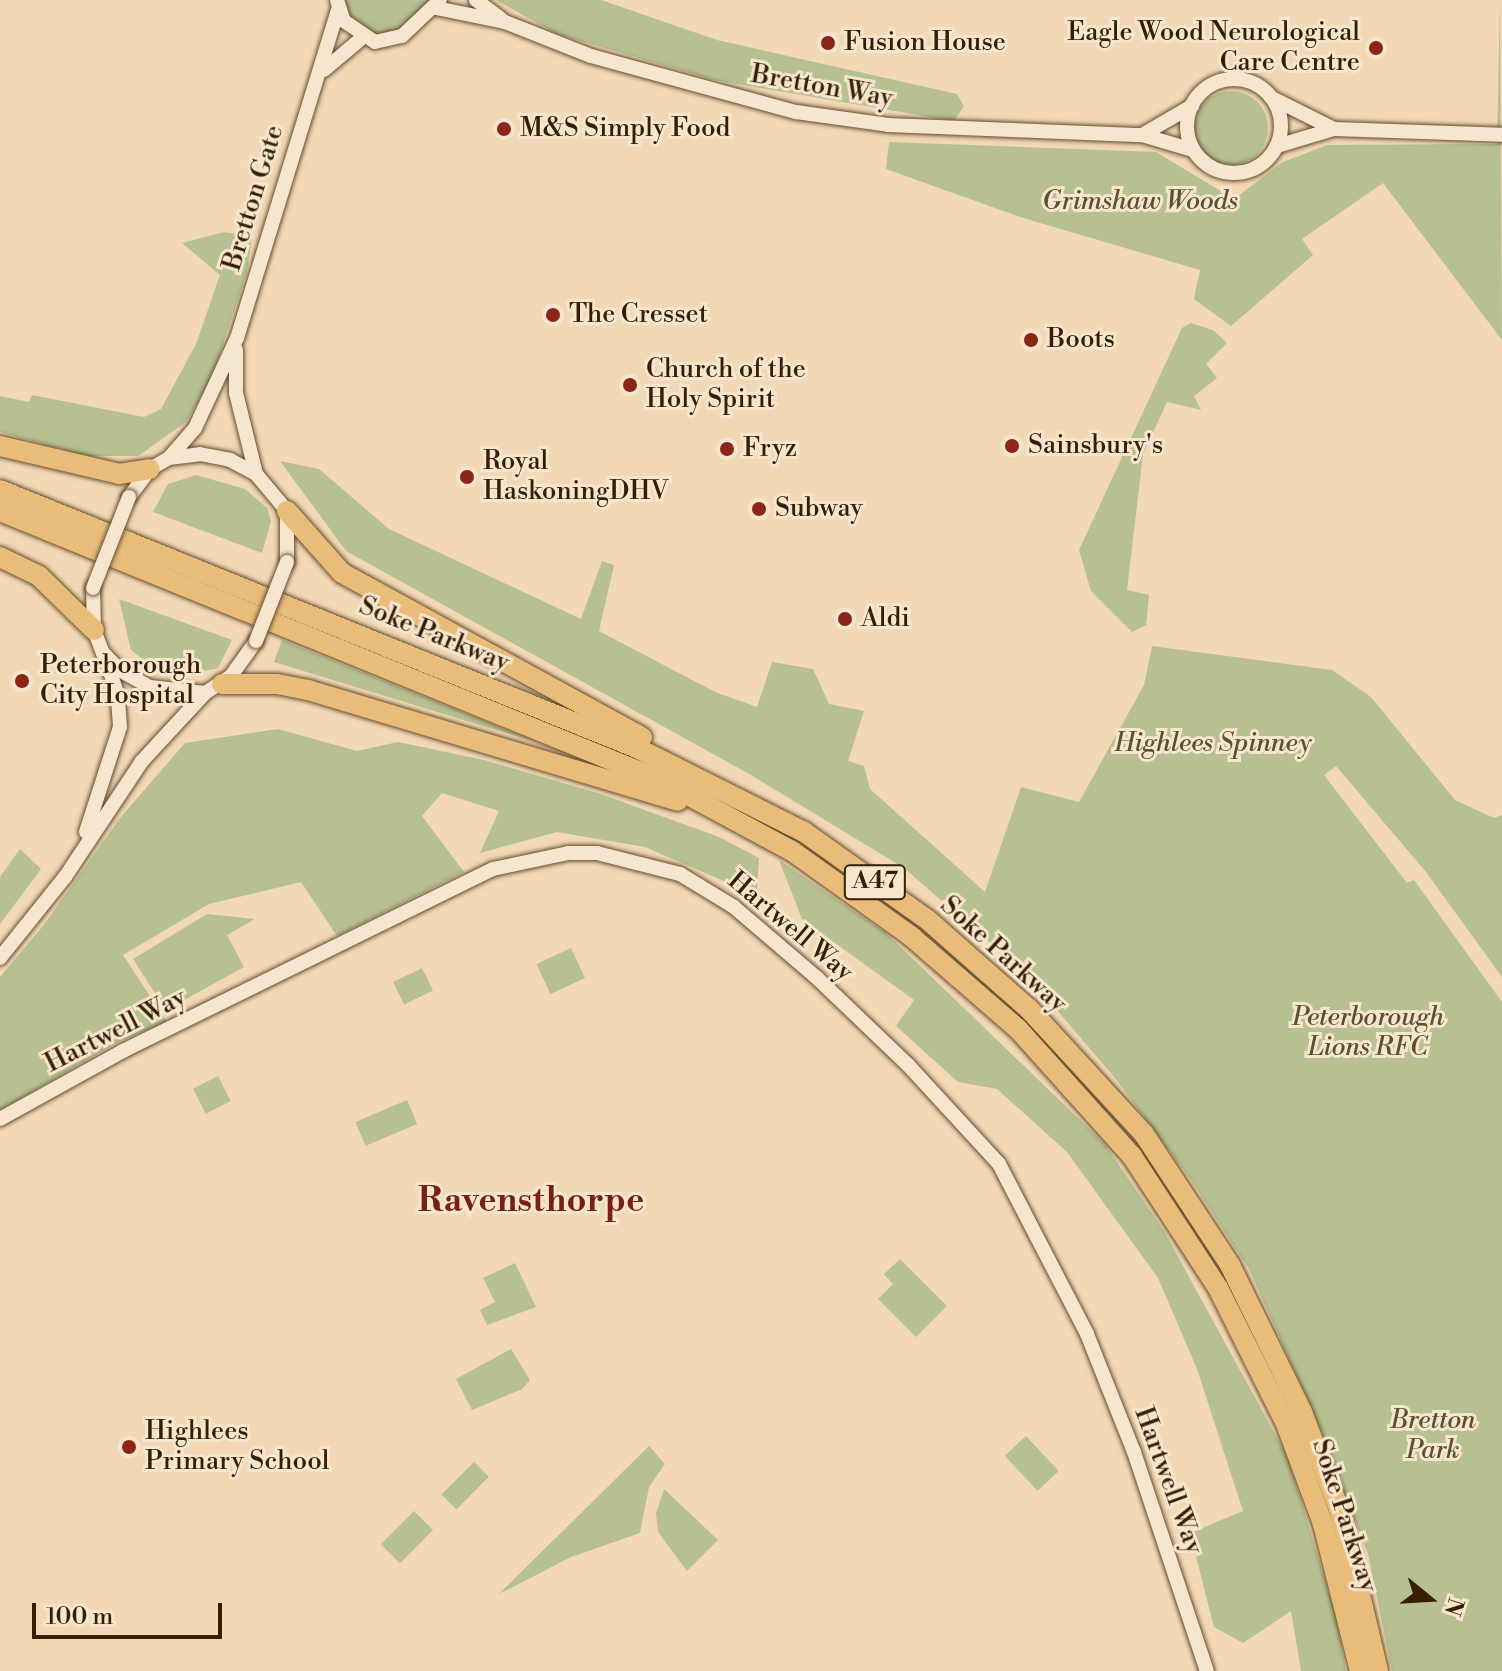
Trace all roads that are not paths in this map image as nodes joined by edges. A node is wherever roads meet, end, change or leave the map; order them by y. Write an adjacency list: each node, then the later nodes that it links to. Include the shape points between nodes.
1 (476, 0): 4 (street, Bretton Way)
2 (438, 4): 4 (street, Bretton Way); 5 (street, via 402,36 375,42)
3 (337, 5): 5 (street); 6 (street, Bretton Gate)
4 (505, 22): 10 (street, Bretton Way, via 591,56 796,112 888,125)
5 (363, 37): 6 (street)
6 (321, 73): 14 (street, Bretton Gate)
7 (1272, 98): 8 (street, via 1254,84 1226,80 1203,91); 9 (street); 12 (street, via 1281,122)
8 (1192, 106): 10 (street); 13 (street, via 1187,124)
9 (1334, 129): 11 (street); 12 (street)
10 (1142, 135): 13 (street, Bretton Way)
11 (1502, 135)
12 (1277, 146): 13 (street, via 1253,169 1231,173 1209,167)
13 (1193, 150)
14 (237, 338): 16 (street, Bretton Gate, via 195,428); 18 (street, Bretton Gate, via 236,393)
15 (0, 446): 17 (highway, via 119,474)
16 (169, 458): 17 (street); 18 (street, via 213,455)
17 (150, 469): 23 (street, bridge, via 129,497 93,588)
18 (256, 474): 21 (street)
19 (0, 490): 27 (highway, Soke Parkway / A47, via 637,748)
20 (0, 511): 26 (highway, Soke Parkway / A47, via 474,700 660,780)
21 (287, 511): 25 (street, bridge, via 287,562 256,641); 27 (highway, A47, via 342,573 734,783)
22 (0, 557): 23 (highway, via 39,576)
23 (94, 630): 24 (street)
24 (103, 653): 25 (street, via 121,671 150,687); 28 (street, via 118,696 120,727)
25 (213, 689): 26 (highway, A47, via 277,684 308,690 576,767); 28 (street, via 142,761)
26 (757, 829): 32 (highway, Soke Parkway / A47, via 856,892 983,998 1018,1029 1132,1156 1218,1288 1286,1424 1323,1524)
27 (804, 832): 33 (highway, Soke Parkway / A47, via 928,920 1029,1009 1144,1134 1230,1265 1302,1412 1345,1528)
28 (77, 855): 29 (street)
29 (0, 958)
30 (0, 1119): 31 (street, Hartwell Way, via 123,1051 493,869 568,853 597,853 680,874 734,907 817,978 908,1065 999,1164 1087,1334 1134,1452)
31 (1207, 1671)
32 (1360, 1671)
33 (1378, 1671)

